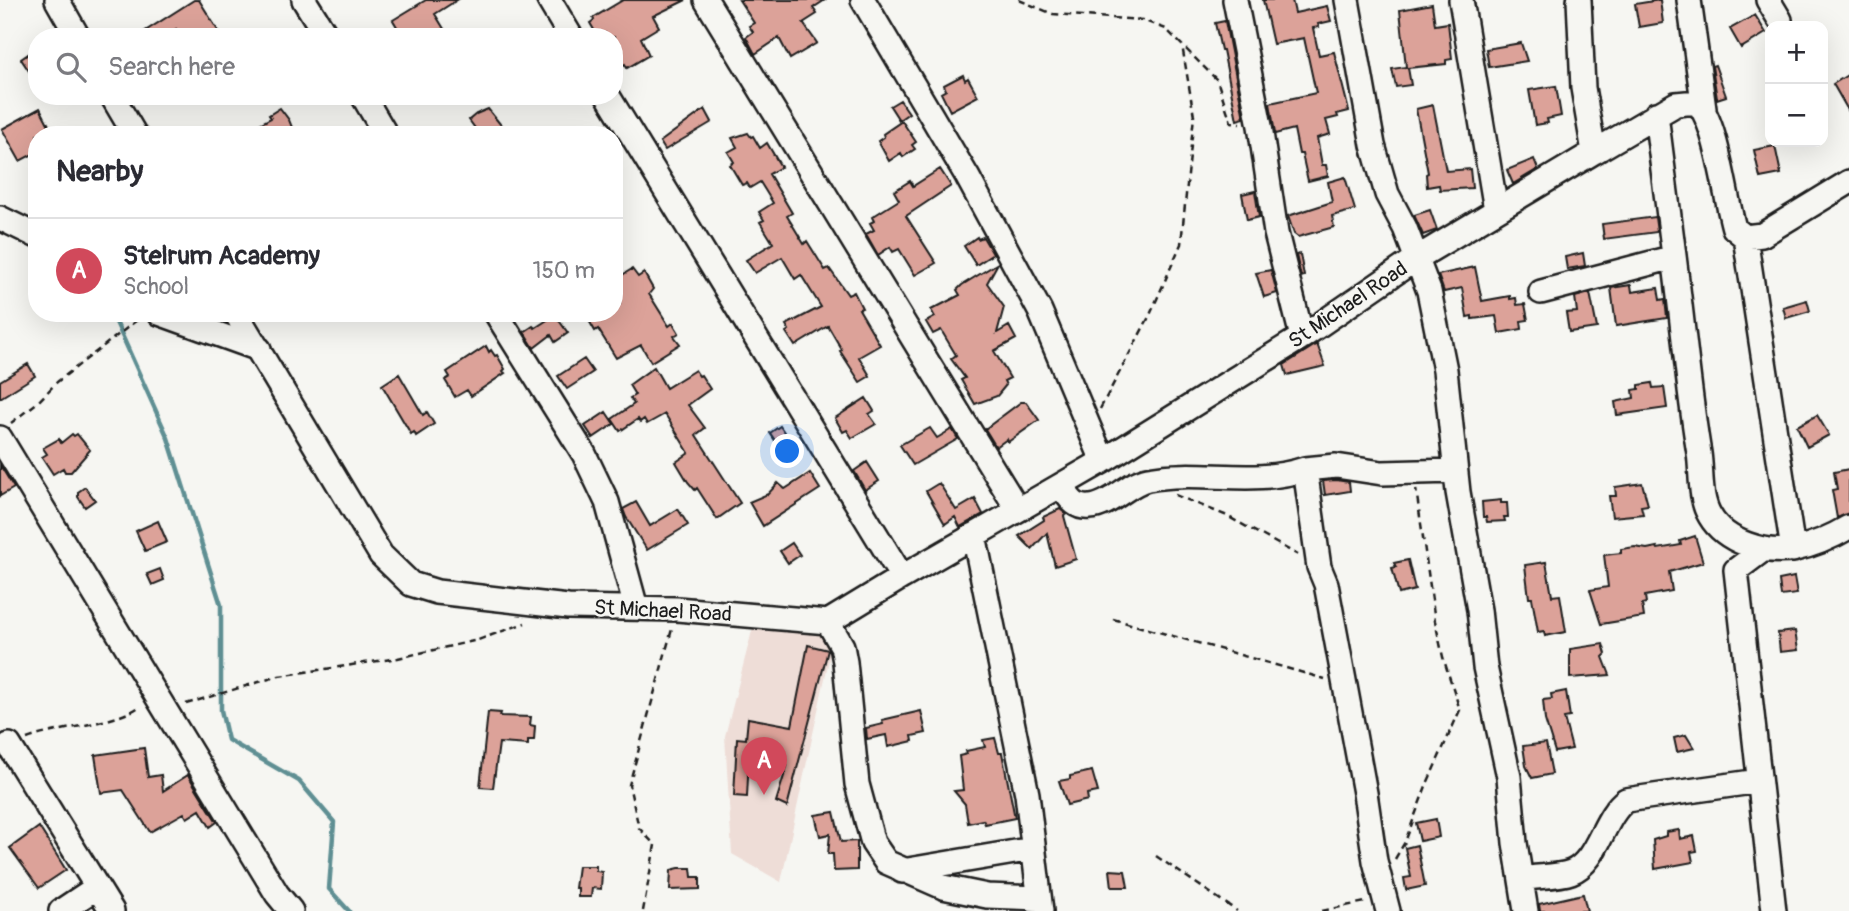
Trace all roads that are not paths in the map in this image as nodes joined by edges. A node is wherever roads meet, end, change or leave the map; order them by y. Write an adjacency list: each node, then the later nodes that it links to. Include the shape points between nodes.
1 (57, 0): 13 (street)
2 (304, 0): 14 (street)
3 (549, 0): 15 (street)
4 (706, 0): 42 (street)
5 (863, 0): 38 (street, via 1040,311)
6 (1235, 0): 35 (street, via 1276,233)
7 (1347, 0): 30 (street, via 1373,145 1387,194)
8 (1461, 0): 25 (street)
9 (1579, 0): 23 (street, via 1583,88)
10 (1689, 0): 19 (street)
11 (1768, 0): 12 (street)
12 (1780, 20)
13 (73, 28)
14 (321, 28)
15 (566, 28)
16 (118, 105): 21 (street)
17 (368, 105): 22 (street)
18 (614, 105): 47 (street)
19 (1704, 109): 20 (street, St Michael Road, via 1688,101); 28 (street, via 1734,229)
20 (1656, 114): 23 (street, St Michael Road); 29 (street)
21 (130, 126)
22 (381, 126)
23 (1594, 152): 25 (street, St Michael Road)
24 (1849, 182): 28 (street, via 1762,235)
25 (1496, 210): 30 (street, St Michael Road)
26 (0, 218): 27 (street)
27 (28, 232)
28 (1745, 237): 46 (street)
29 (1674, 257): 31 (street); 45 (street, via 1691,410 1709,515 1725,533)
30 (1417, 258): 35 (street, St Michael Road); 40 (street, via 1429,291 1445,370)
31 (1541, 292)
32 (184, 322): 36 (street)
33 (242, 322): 36 (street, St Michael Road)
34 (502, 322): 48 (street, via 584,454 607,502)
35 (1302, 337): 38 (street, St Michael Road)
36 (259, 349): 48 (street, St Michael Road, via 381,555 411,584 494,600)
37 (5, 431): 57 (street)
38 (1103, 461): 41 (street, St Michael Road)
39 (1305, 469): 40 (street); 41 (street, via 1274,477 1146,479 1093,508 1073,503); 60 (street, via 1319,567 1326,584)
40 (1455, 471): 54 (street, via 1485,667 1509,777)
41 (1061, 486): 42 (street, St Michael Road)
42 (1018, 510): 44 (street, St Michael Road)
43 (1849, 527): 46 (street)
44 (974, 535): 47 (street, St Michael Road); 52 (street, via 1027,794)
45 (1764, 549): 46 (street); 51 (street, via 1736,570)
46 (1793, 550)
47 (902, 577): 49 (street, St Michael Road)
48 (636, 608): 49 (street, St Michael Road)
49 (828, 622): 53 (street, via 844,654 857,784 873,843 886,862)
50 (3, 742): 55 (street)
51 (1759, 781): 54 (street, via 1626,800 1617,806 1588,858 1572,872); 62 (street)
52 (1033, 849): 53 (street); 56 (street)
53 (902, 870): 56 (street, via 943,887)
54 (1522, 878): 61 (street)
55 (97, 887): 58 (street); 59 (street)
56 (1040, 904)
57 (280, 905)
58 (61, 911)
59 (112, 911)
60 (1388, 911)
61 (1526, 911)
62 (1774, 911)

